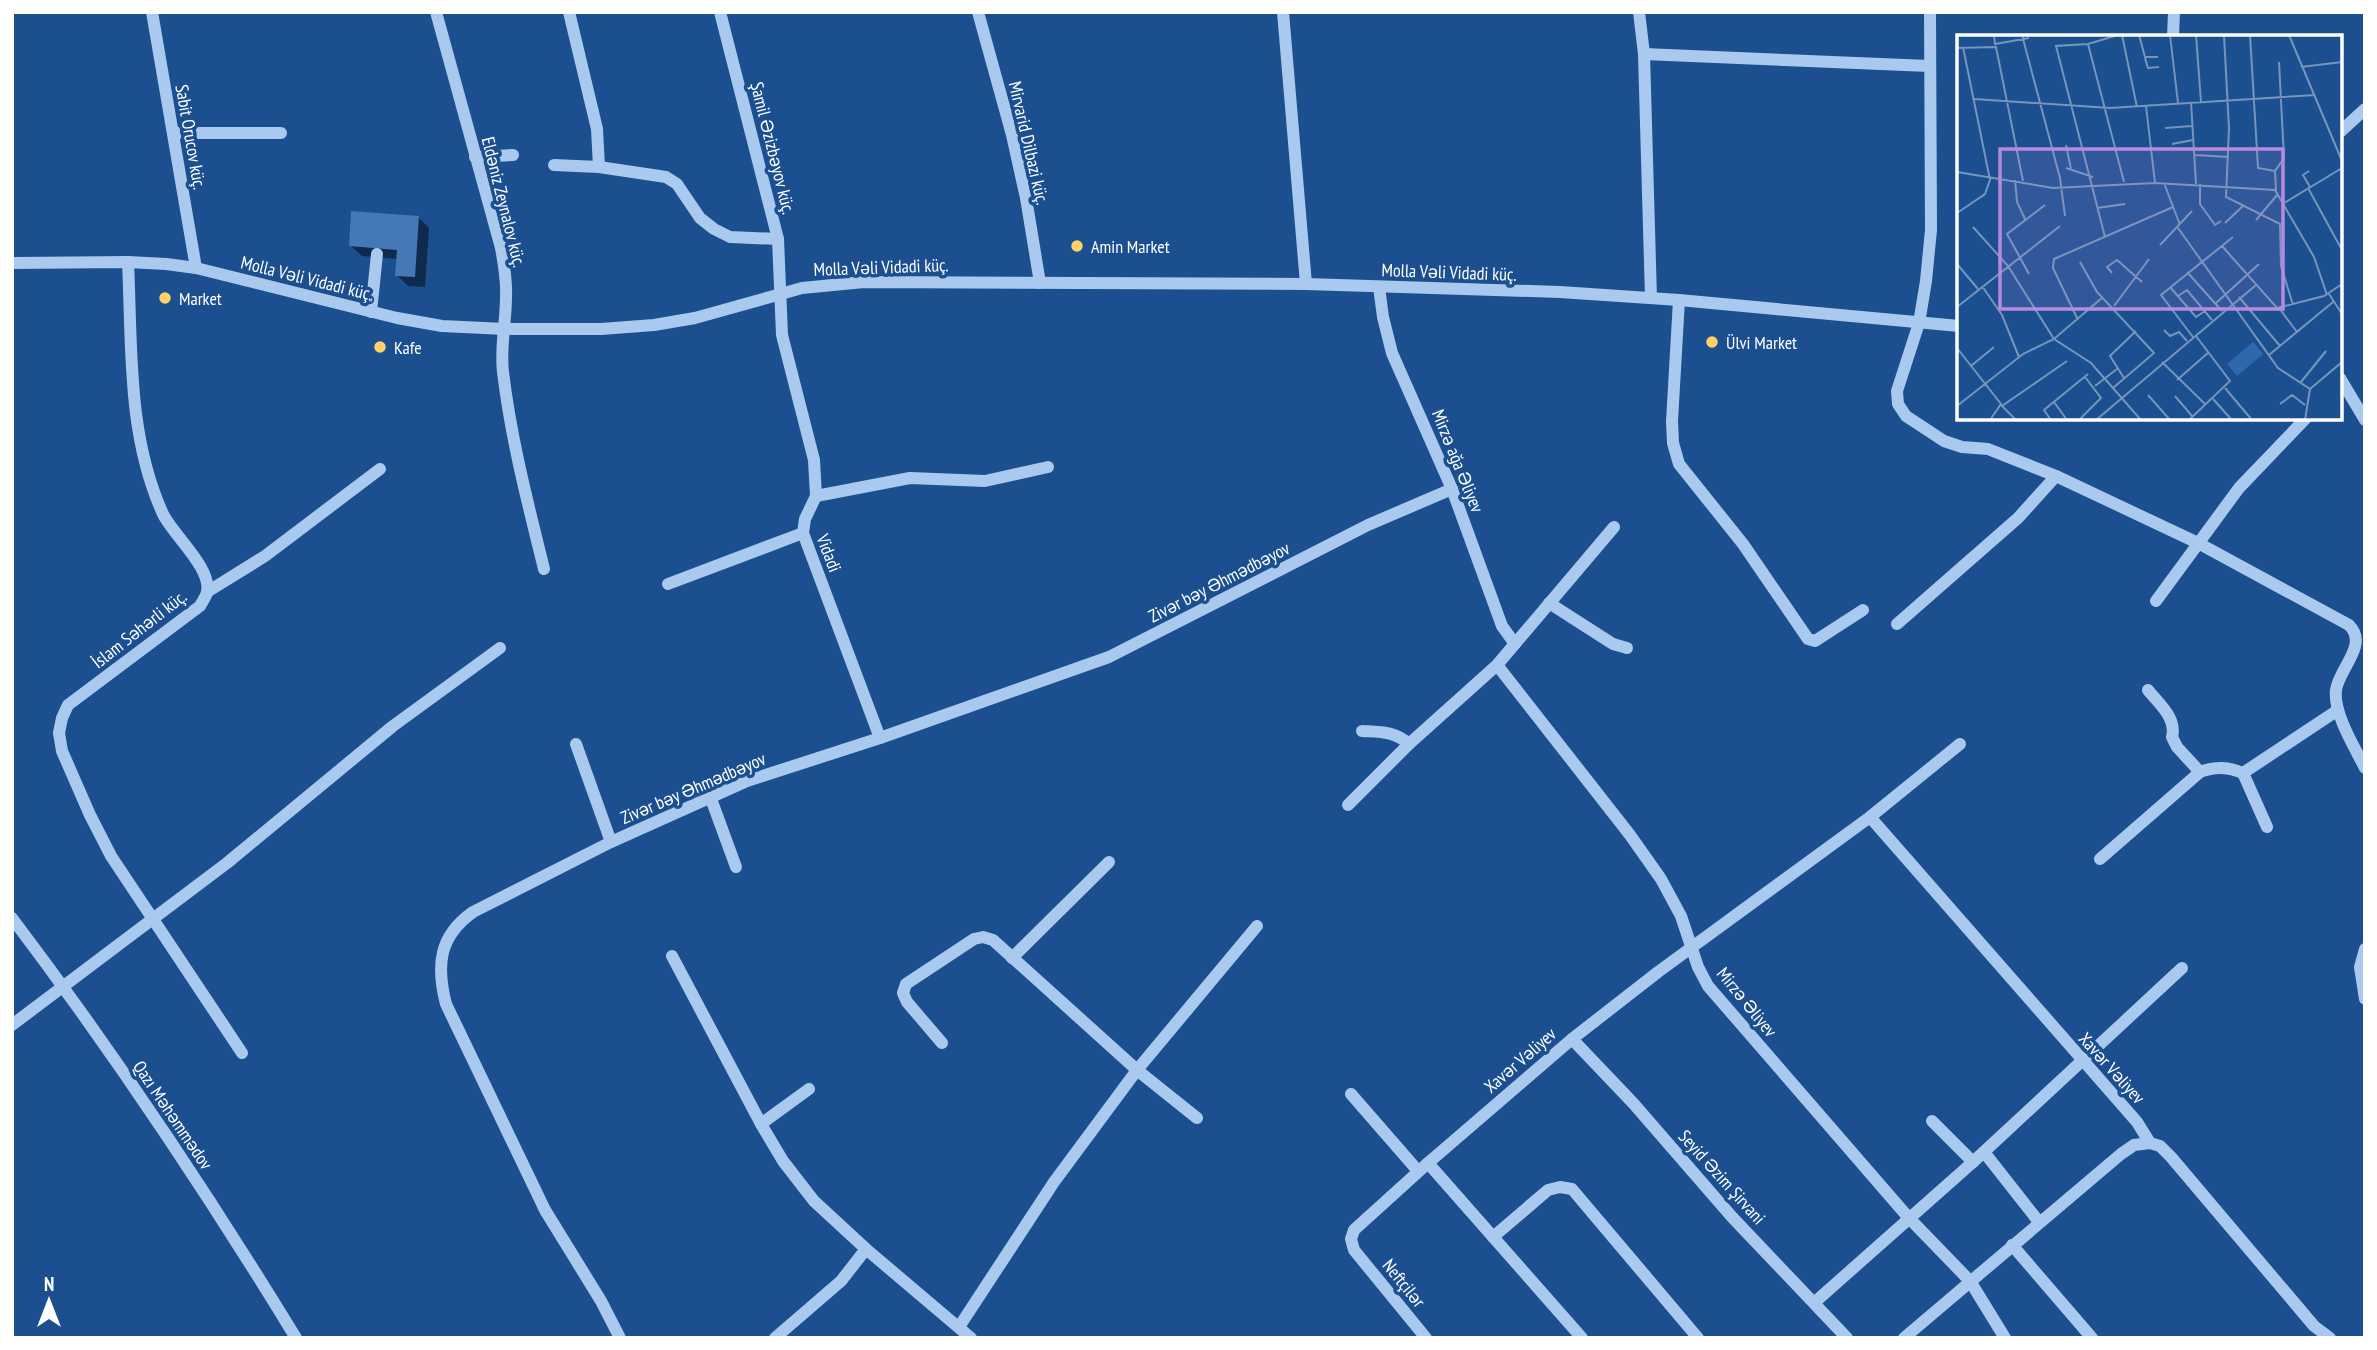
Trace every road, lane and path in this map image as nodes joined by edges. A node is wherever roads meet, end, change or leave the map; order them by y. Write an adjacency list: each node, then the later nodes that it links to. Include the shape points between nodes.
1 (152, 12): 15 (street, Sabit Orucov küç.)
2 (436, 12): 18 (street, Eldəniz Zeynalov küç.)
3 (569, 12): 20 (street, via 597,129)
4 (720, 12): 21 (street, Şamil Əzizbəyov küç.)
5 (978, 12): 26 (street, Mirvarid Dilbazi küç., via 1012,135)
6 (1283, 12): 27 (street)
7 (1639, 12): 11 (street)
8 (1930, 12): 12 (street)
9 (2174, 12): 10 (street)
10 (2173, 35)
11 (1644, 54): 12 (street); 30 (street)
12 (1929, 66): 33 (street, via 1930,230)
13 (2365, 109): 14 (street)
14 (2342, 130)
15 (173, 133): 16 (street); 25 (street, Sabit Orucov küç.)
16 (281, 133)
17 (513, 155): 18 (street)
18 (475, 157): 35 (street, Eldəniz Zeynalov küç., via 506,275)
19 (554, 165): 20 (street)
20 (599, 167): 21 (street, via 666,177 677,184 701,218 730,237)
21 (778, 239): 29 (street, Şamil Əzizbəyov küç.)
22 (377, 254): 32 (street)
23 (128, 262): 24 (street, Molla Vəli Vidadi küç.); 25 (street, Molla Vəli Vidadi küç.); 49 (street, İslam Səhərli küç., via 134,402 141,450 164,516 201,568)
24 (12, 263)
25 (196, 268): 32 (street, Molla Vəli Vidadi küç.)
26 (1040, 283): 27 (street, Molla Vəli Vidadi küç.); 29 (street, Molla Vəli Vidadi küç., via 864,282)
27 (1306, 284): 28 (street, Molla Vəli Vidadi küç.)
28 (1379, 287): 30 (street, Molla Vəli Vidadi küç.); 42 (street, Mirzə ağa Əliyev, via 1392,353)
29 (779, 293): 35 (street, Molla Vəli Vidadi küç., via 653,326); 43 (street, Vidadi, via 782,335 814,460)
30 (1651, 298): 31 (street, Molla Vəli Vidadi küç.)
31 (1679, 300): 33 (street, Molla Vəli Vidadi küç.); 52 (street, via 1672,421 1679,464 1743,544 1808,639 1815,641)
32 (371, 312): 35 (street, Molla Vəli Vidadi küç., via 442,326)
33 (1919, 323): 34 (street, Molla Vəli Vidadi küç.); 41 (street, via 1897,391 1906,416 1944,441 1988,449)
34 (1957, 326)
35 (505, 329): 47 (street, Eldəniz Zeynalov küç., via 503,372 514,446)
36 (2342, 382): 38 (street)
37 (2304, 420): 46 (street, via 2239,488)
38 (2365, 420)
39 (1048, 467): 43 (street, via 985,481 910,478)
40 (380, 469): 49 (street, via 265,556)
41 (2056, 476): 46 (street); 53 (street, via 2018,517)
42 (1452, 489): 54 (street, Mirzə ağa Əliyev, via 1502,626); 61 (street, Zivər bəy Əhmədbəyov, via 1368,525 1109,657)
43 (816, 496): 45 (street, Vidadi)
44 (1614, 527): 51 (street)
45 (803, 533): 48 (street); 61 (street, Vidadi)
46 (2197, 543): 50 (street); 59 (street, via 2355,632 2357,643 2335,693)
47 (544, 569)
48 (668, 584)
49 (207, 592): 76 (street, İslam Səhərli küç., via 200,606 68,705 59,733 90,816)
50 (2156, 601)
51 (1549, 603): 54 (street); 56 (street)
52 (1863, 610)
53 (1897, 624)
54 (1515, 644): 57 (street)
55 (500, 648): 76 (street, via 393,726 227,863)
56 (1627, 648)
57 (1497, 665): 63 (street); 79 (street, Mirzə Əliyev, via 1638,846 1674,899)
58 (2148, 690): 66 (street, via 2171,718 2178,747)
59 (2338, 710): 65 (street); 67 (street)
60 (1362, 731): 63 (street, via 1391,733)
61 (880, 738): 68 (street, Zivər bəy Əhmədbəyov)
62 (576, 744): 72 (street)
63 (1409, 744): 69 (street)
64 (1960, 744): 70 (street, Xavər Vəliyev)
65 (2365, 768)
66 (2200, 772): 67 (street, via 2230,768); 73 (street)
67 (2243, 773): 71 (street)
68 (710, 796): 72 (street, Zivər bəy Əhmədbəyov); 75 (street)
69 (1348, 805)
70 (1870, 817): 79 (street, Xavər Vəliyev); 90 (street, Xavər Vəliyev)
71 (2267, 827)
72 (611, 842): 111 (street, Zivər bəy Əhmədbəyov, via 457,924 441,960 441,984 446,1004 545,1210)
73 (2100, 859)
74 (1109, 862): 82 (street)
75 (736, 867)
76 (153, 917): 84 (street); 89 (street, İslam Səhərli küç.)
77 (12, 918): 84 (street, Qazı Məhəmmədov)
78 (1257, 926): 91 (street)
79 (1692, 947): 87 (street, Xavər Vəliyev); 101 (street, Mirzə Əliyev, via 1708,986)
80 (2365, 949): 85 (street, via 2360,967)
81 (673, 956): 96 (street)
82 (1012, 958): 88 (street, via 993,940 974,939 906,984 907,1002); 91 (street)
83 (2182, 968): 90 (street)
84 (62, 985): 86 (street); 110 (street, Qazı Məhəmmədov, via 154,1117)
85 (2365, 999)
86 (12, 1025)
87 (1572, 1039): 100 (street, Xavər Vəliyev); 108 (street, Seyid Əzim Şirvani)
88 (942, 1042)
89 (242, 1053)
90 (2083, 1062): 97 (street, Xavər Vəliyev); 98 (street)
91 (1136, 1069): 94 (street); 109 (street, via 1054,1182)
92 (809, 1089): 96 (street)
93 (1351, 1094): 100 (street)
94 (1197, 1118)
95 (1932, 1121): 99 (street)
96 (761, 1124): 105 (street, via 814,1201)
97 (2150, 1143): 102 (street, via 2134,1145); 121 (street, Xavər Vəliyev, via 2171,1157 2314,1326)
98 (1983, 1152): 99 (street); 102 (street)
99 (1973, 1162): 101 (street)
100 (1423, 1167): 103 (street); 106 (street, Xavər Vəliyev, via 1354,1230)
101 (1908, 1217): 107 (street, Mirzə Əliyev); 108 (street)
102 (2039, 1222): 104 (street)
103 (1493, 1237): 115 (street); 116 (street, via 1548,1190 1572,1189)
104 (2012, 1245): 107 (street); 120 (street)
105 (866, 1249): 109 (street); 112 (street, via 841,1281)
106 (1354, 1250): 114 (street, Neftçilər)
107 (1969, 1281): 118 (street); 119 (street, Mirzə Əliyev)
108 (1815, 1302): 117 (street, Seyid Əzim Şirvani)
109 (959, 1327): 113 (street)
110 (296, 1338)
111 (620, 1338)
112 (775, 1338)
113 (971, 1338)
114 (1426, 1338)
115 (1581, 1338)
116 (1698, 1338)
117 (1847, 1338)
118 (1904, 1338)
119 (2005, 1338)
120 (2092, 1338)
121 (2330, 1338)

